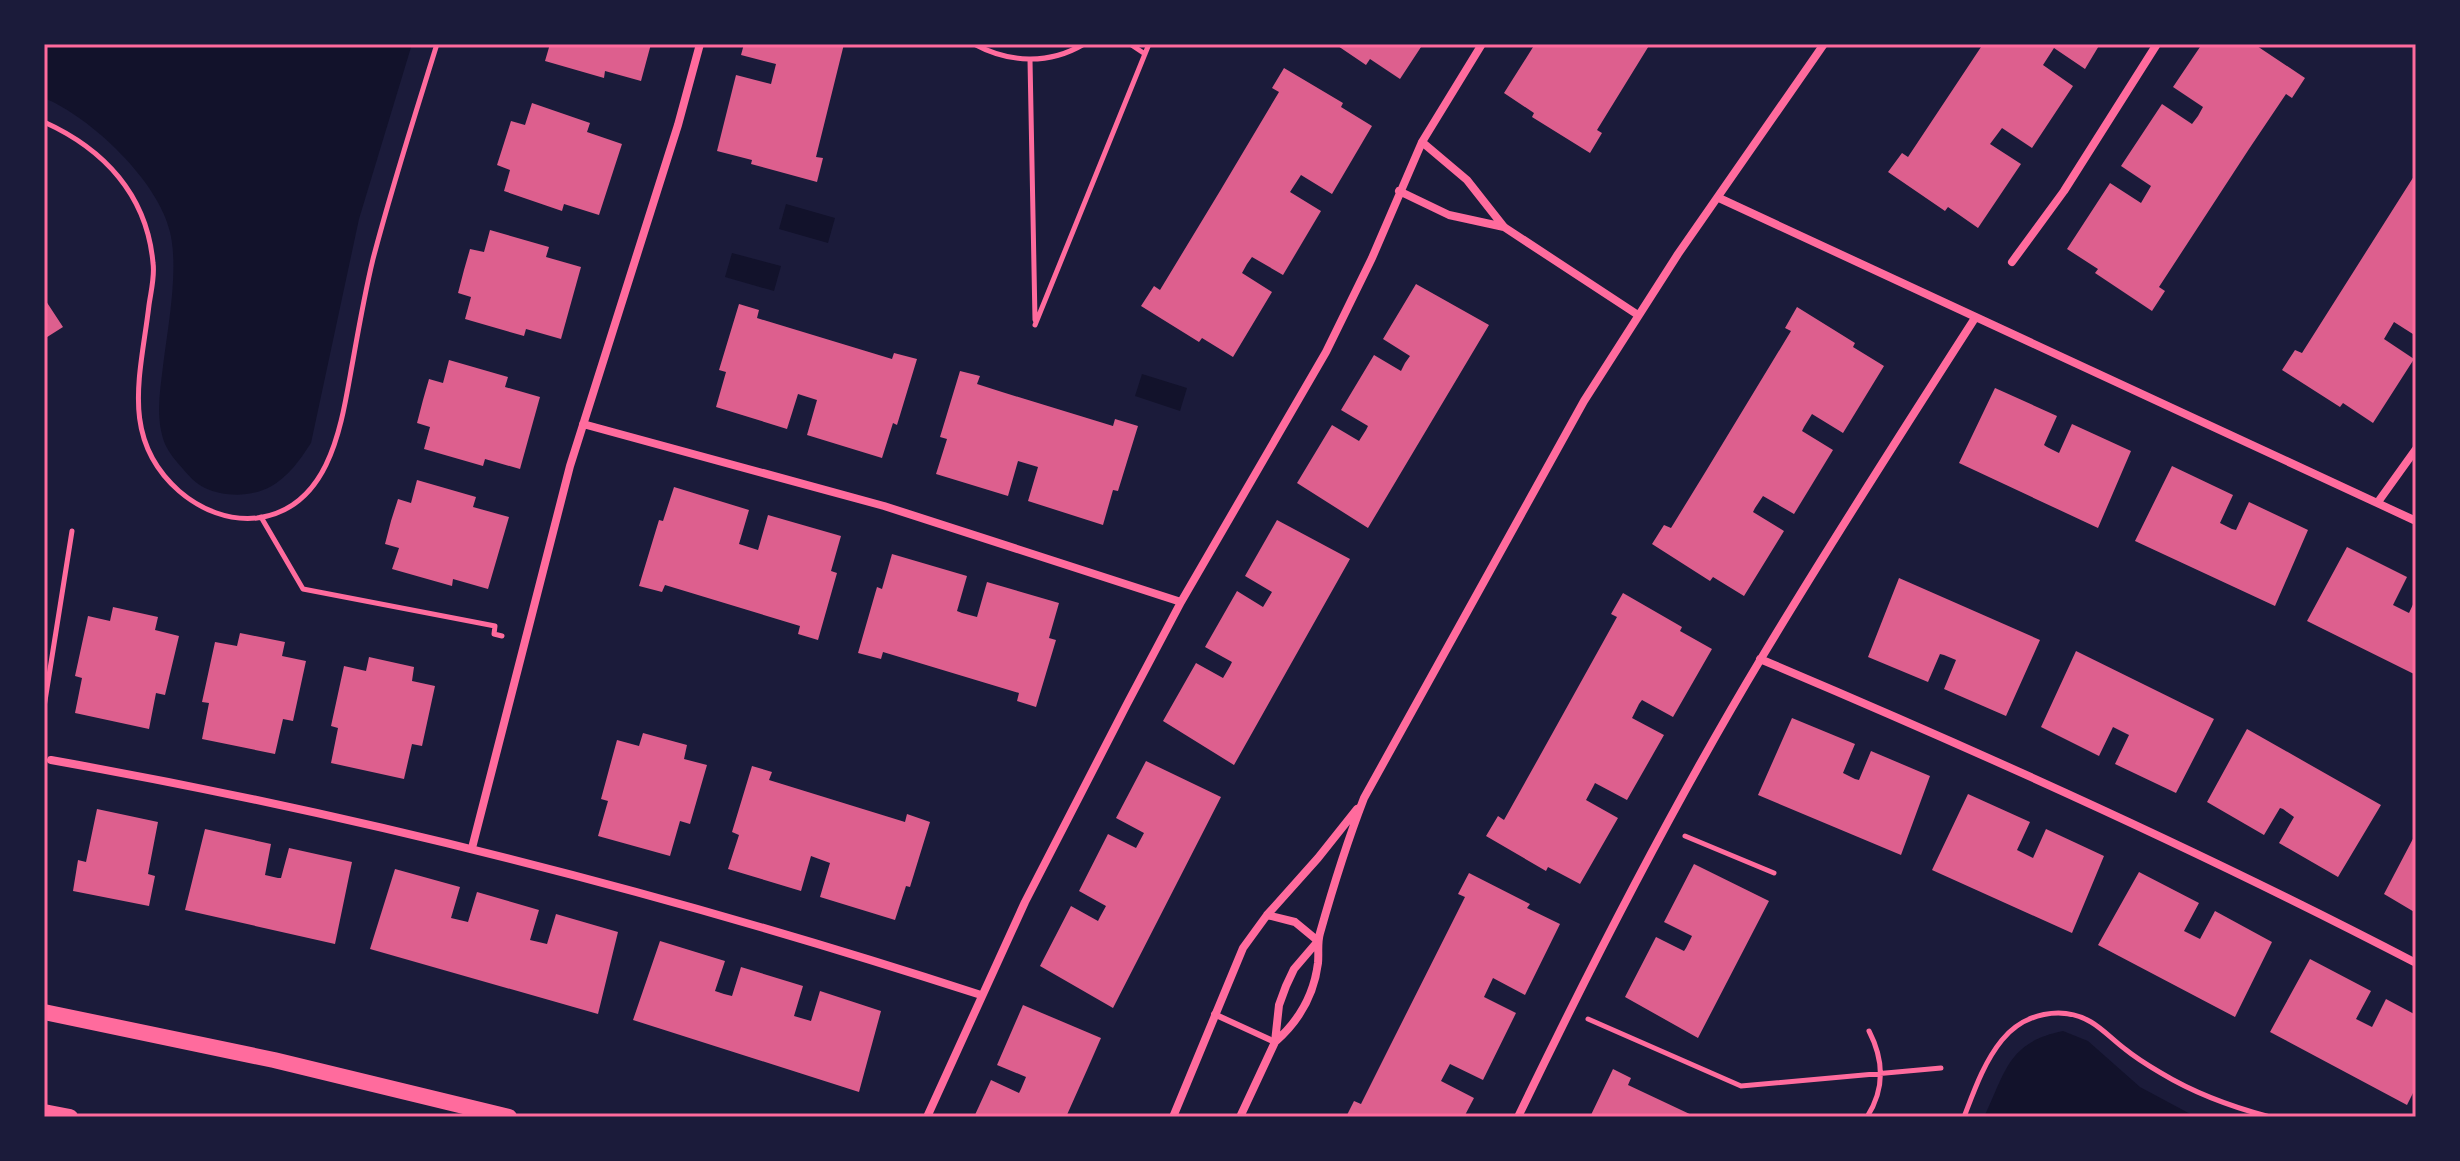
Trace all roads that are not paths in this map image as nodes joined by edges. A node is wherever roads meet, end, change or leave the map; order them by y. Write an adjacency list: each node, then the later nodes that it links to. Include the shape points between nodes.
1 (700, 44): 12 (street)
2 (1482, 44): 5 (street)
3 (1824, 44): 7 (street)
4 (2157, 44): 9 (street)
5 (1422, 142): 6 (street); 8 (street, via 1467,180)
6 (1399, 191): 8 (street, via 1449,215); 16 (street, via 1326,352)
7 (1719, 198): 10 (street); 11 (street)
8 (1504, 227): 10 (street)
9 (2012, 262)
10 (1638, 315): 19 (street, via 1534,489)
11 (1975, 318): 14 (street); 17 (street)
12 (583, 424): 16 (street, via 884,506); 20 (street)
13 (2416, 449): 14 (street)
14 (2378, 502): 15 (street)
15 (2416, 521)
16 (1181, 602): 24 (street)
17 (1760, 659): 23 (street, via 2164,836); 34 (street, via 1569,1011)
18 (51, 760): 20 (street)
19 (1364, 798): 21 (street); 22 (street)
20 (472, 848): 24 (street, via 728,916)
21 (1267, 915): 22 (street, via 1295,922); 26 (street, via 1243,948)
22 (1318, 941): 27 (street, via 1286,986); 27 (street, via 1319,959 1301,1015)
23 (2416, 963)
24 (981, 995): 31 (street)
25 (44, 1012): 30 (main road)
26 (1214, 1014): 27 (lane); 32 (street)
27 (1275, 1042): 33 (street)
28 (44, 1112): 29 (main road)
29 (70, 1117)
30 (509, 1117)
31 (927, 1117)
32 (1173, 1117)
33 (1240, 1117)
34 (1518, 1117)

